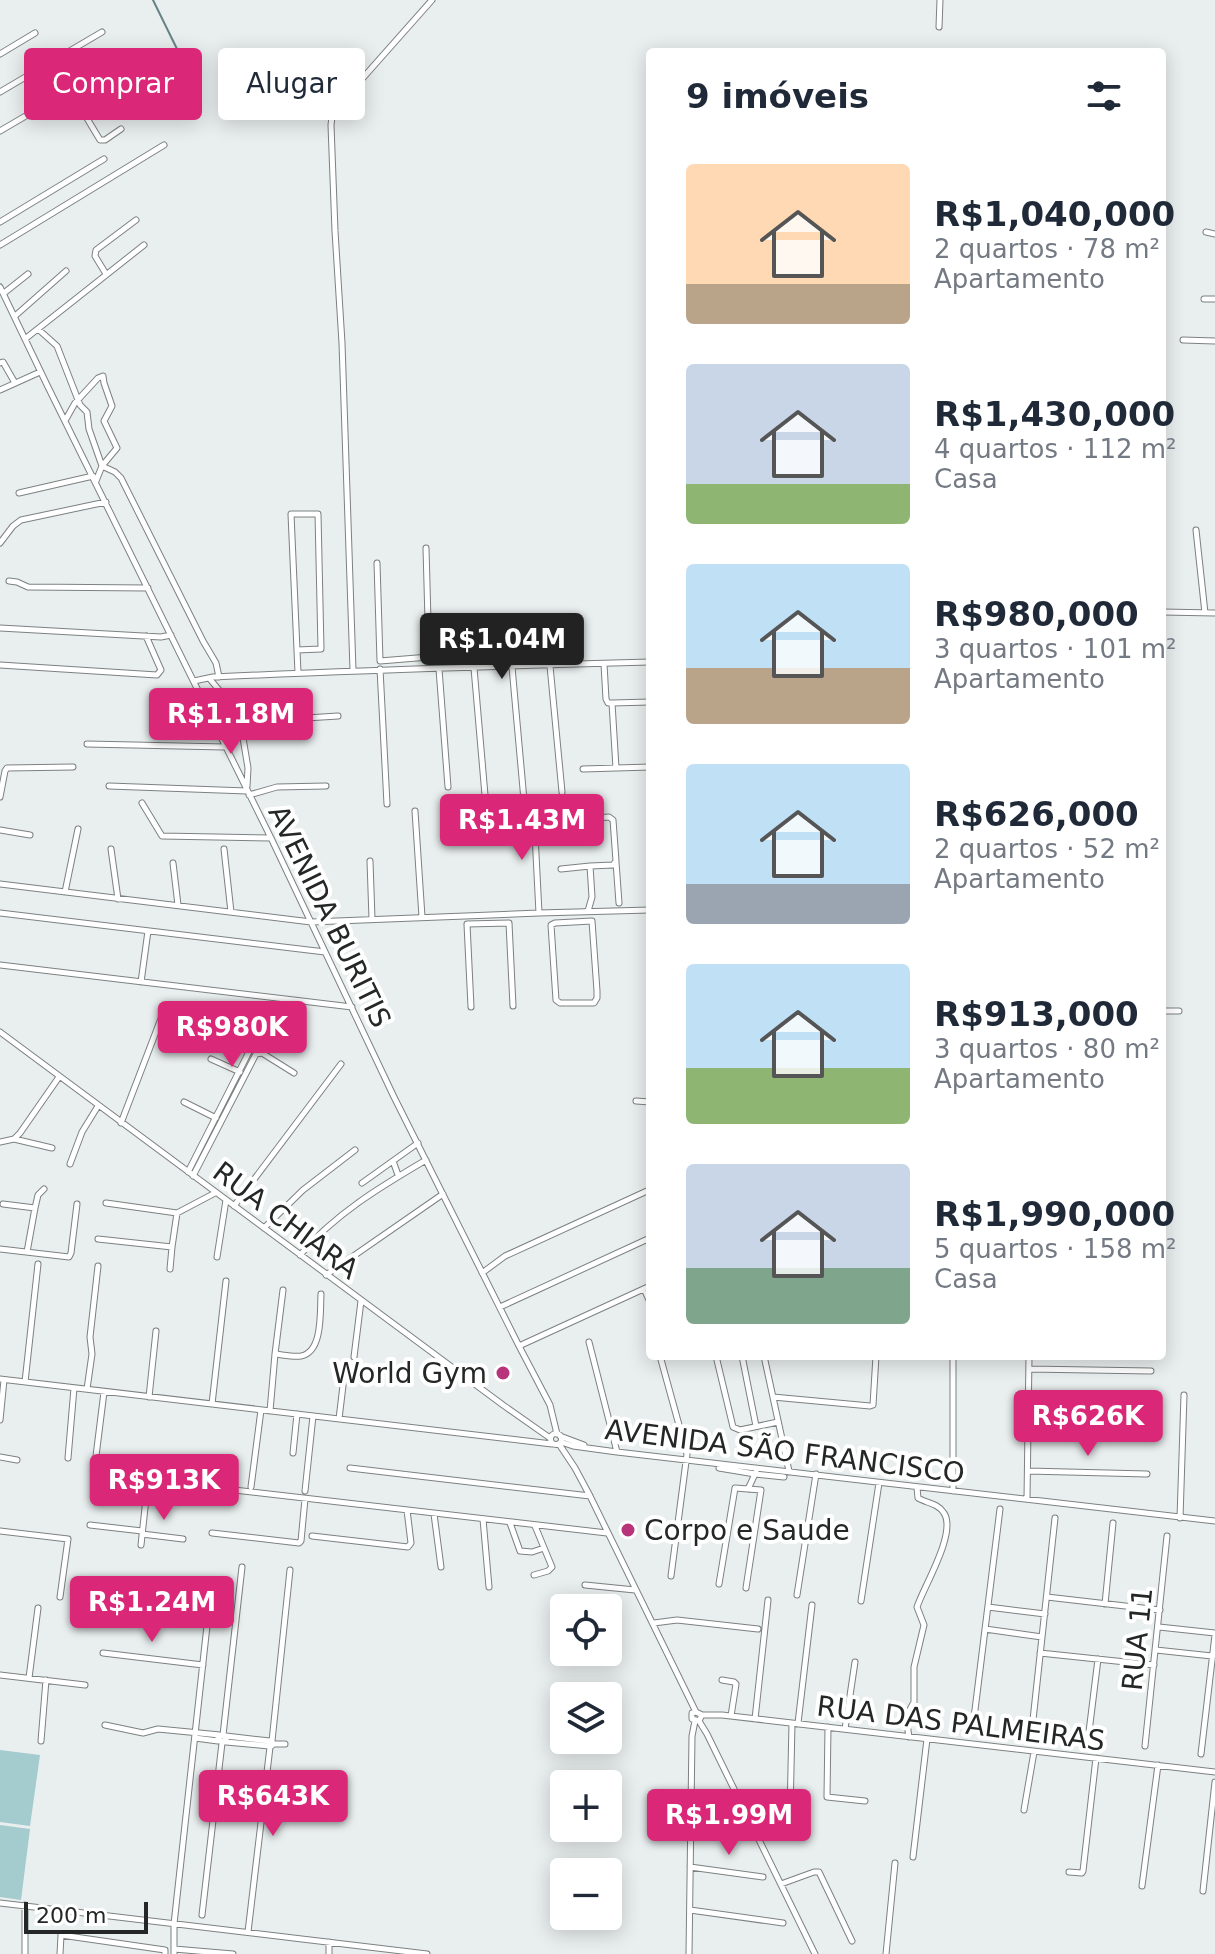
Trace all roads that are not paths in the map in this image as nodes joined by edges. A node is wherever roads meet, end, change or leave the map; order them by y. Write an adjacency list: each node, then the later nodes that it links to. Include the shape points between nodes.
1 (432, 0): 64 (street, via 332,117)
2 (940, 0): 3 (street)
3 (939, 27)
4 (102, 32): 7 (street)
5 (35, 33): 6 (street)
6 (0, 54)
7 (0, 92)
8 (24, 117): 11 (street)
9 (87, 120): 10 (street, via 102,141)
10 (121, 129)
11 (0, 131)
12 (164, 145): 18 (street)
13 (104, 159): 15 (street)
14 (136, 220): 22 (street, via 96,250)
15 (0, 222)
16 (1206, 232): 17 (street)
17 (1215, 234)
18 (0, 245)
19 (144, 245): 22 (street)
20 (66, 271): 27 (street)
21 (28, 274): 24 (street)
22 (106, 274): 28 (street)
23 (0, 287): 24 (street, AVENIDA BURITIS)
24 (3, 294): 27 (street, AVENIDA BURITIS)
25 (1204, 299): 26 (street)
26 (1215, 299)
27 (15, 316): 29 (street, AVENIDA BURITIS)
28 (38, 329): 29 (street); 36 (street, via 57,346)
29 (25, 339): 33 (street, AVENIDA BURITIS)
30 (1183, 340): 31 (street)
31 (1215, 341)
32 (0, 363): 34 (street)
33 (40, 372): 34 (street); 37 (street, AVENIDA BURITIS)
34 (15, 383): 35 (street)
35 (0, 390)
36 (79, 399): 37 (street); 38 (street); 38 (street, via 103,376 112,406 104,421 117,448)
37 (65, 420): 39 (street, AVENIDA BURITIS)
38 (102, 466): 39 (street); 66 (street, via 121,478)
39 (94, 479): 40 (street); 41 (street, AVENIDA BURITIS)
40 (19, 493)
41 (106, 502): 43 (street, via 21,520); 47 (street, AVENIDA BURITIS)
42 (1196, 530): 49 (street)
43 (0, 543)
44 (426, 548): 55 (street)
45 (377, 563): 55 (street, via 380,661)
46 (9, 581): 47 (street, via 28,587)
47 (148, 588): 52 (street, AVENIDA BURITIS)
48 (1166, 612): 49 (street)
49 (1205, 613): 50 (street)
50 (1215, 613)
51 (0, 628): 53 (street)
52 (171, 635): 53 (street); 68 (street, AVENIDA BURITIS)
53 (146, 636): 58 (street, via 161,670 157,675)
54 (297, 650): 54 (street, via 291,514 318,514 321,649); 65 (street)
55 (429, 657): 63 (street)
56 (646, 662): 57 (street)
57 (604, 663): 59 (street); 70 (street, via 606,699)
58 (0, 665)
59 (550, 666): 60 (street); 84 (street)
60 (512, 667): 61 (street); 87 (street)
61 (474, 668): 63 (street); 85 (street)
62 (380, 669): 63 (street); 64 (street); 89 (street)
63 (437, 669): 82 (street)
64 (353, 670): 65 (street)
65 (298, 673): 66 (street)
66 (219, 677): 67 (street)
67 (209, 678): 68 (street); 72 (street)
68 (194, 681): 73 (street, AVENIDA BURITIS)
69 (646, 702): 70 (street)
70 (612, 703): 78 (street)
71 (338, 716): 72 (street)
72 (241, 722): 73 (street); 83 (street)
73 (217, 730): 75 (street, AVENIDA BURITIS)
74 (87, 744): 75 (street)
75 (225, 747): 83 (street, AVENIDA BURITIS)
76 (73, 767): 86 (street, via 7,768)
77 (646, 767): 78 (street)
78 (616, 768): 79 (street)
79 (583, 769)
80 (109, 786): 83 (street)
81 (326, 786): 83 (street)
82 (448, 787)
83 (248, 791): 96 (street, AVENIDA BURITIS)
84 (562, 792)
85 (485, 795)
86 (0, 797)
87 (524, 800)
88 (142, 803): 96 (street, via 162,836)
89 (387, 804)
90 (415, 811): 115 (street)
91 (534, 815): 114 (street)
92 (558, 821): 100 (street, via 612,818)
93 (78, 829): 105 (street)
94 (0, 830): 95 (street)
95 (30, 835)
96 (271, 838): 118 (street, AVENIDA BURITIS)
97 (111, 849): 106 (street)
98 (224, 849): 111 (street)
99 (370, 861): 117 (street)
100 (616, 861): 102 (street); 107 (street)
101 (173, 863): 108 (street)
102 (590, 866): 103 (street); 110 (street)
103 (561, 869)
104 (0, 884): 105 (street)
105 (65, 892): 106 (street)
106 (118, 899): 108 (street)
107 (619, 903)
108 (178, 906): 111 (street)
109 (646, 910): 110 (street)
110 (588, 911): 112 (street)
111 (231, 912): 118 (street)
112 (574, 912): 114 (street); 119 (street)
113 (0, 913): 121 (street)
114 (539, 913): 116 (street)
115 (422, 915): 116 (street); 117 (street)
116 (486, 915): 120 (street)
117 (372, 919): 118 (street)
118 (311, 922): 122 (street, AVENIDA BURITIS)
119 (574, 922): 119 (street, via 594,923 594,1003 556,1000 551,925)
120 (489, 923): 125 (street, via 509,923); 127 (street, via 467,924)
121 (148, 931): 122 (street); 124 (street)
122 (325, 952): 126 (street, AVENIDA BURITIS)
123 (0, 965): 124 (street)
124 (141, 982): 126 (street)
125 (513, 1006)
126 (352, 1007): 146 (street, AVENIDA BURITIS)
127 (471, 1007)
128 (1166, 1011): 129 (street)
129 (1179, 1011)
130 (162, 1016): 143 (street)
131 (0, 1032): 137 (street, RUA CHIARA)
132 (239, 1036): 135 (street, via 256,1038)
133 (211, 1059): 135 (street)
134 (341, 1064): 163 (street)
135 (240, 1072): 142 (street)
136 (294, 1073): 152 (street, via 256,1054)
137 (59, 1077): 141 (street, RUA CHIARA); 144 (street)
138 (636, 1101): 140 (street)
139 (184, 1102): 142 (street)
140 (646, 1102)
141 (98, 1106): 143 (street, RUA CHIARA); 151 (street)
142 (216, 1118): 152 (street)
143 (121, 1123): 152 (street, RUA CHIARA)
144 (14, 1139): 145 (street); 147 (street)
145 (0, 1142)
146 (418, 1143): 149 (street, AVENIDA BURITIS); 150 (street)
147 (52, 1148)
148 (355, 1150): 166 (street)
149 (426, 1160): 153 (street); 158 (street, AVENIDA BURITIS)
150 (393, 1161): 153 (street); 154 (street)
151 (70, 1164)
152 (191, 1174): 157 (street, RUA CHIARA)
153 (398, 1175): 172 (street, via 333,1220)
154 (362, 1183)
155 (44, 1189): 164 (street)
156 (646, 1191): 177 (street, via 505,1256)
157 (216, 1192): 159 (street, RUA CHIARA); 165 (street)
158 (441, 1196): 177 (street, AVENIDA BURITIS); 178 (street)
159 (226, 1200): 163 (street, RUA CHIARA); 173 (street)
160 (106, 1203): 165 (street)
161 (3, 1204): 164 (street)
162 (77, 1204): 171 (street, via 69,1257)
163 (234, 1206): 166 (street, RUA CHIARA)
164 (35, 1208): 171 (street)
165 (177, 1213): 169 (street)
166 (264, 1228): 172 (street, RUA CHIARA)
167 (98, 1239): 169 (street)
168 (646, 1240): 184 (street)
169 (172, 1247): 176 (street)
170 (0, 1249): 171 (street)
171 (27, 1252)
172 (300, 1255): 178 (street, RUA CHIARA)
173 (217, 1257)
174 (38, 1264): 201 (street)
175 (98, 1266): 203 (street)
176 (170, 1269)
177 (482, 1273): 184 (street, AVENIDA BURITIS)
178 (326, 1275): 183 (street, RUA CHIARA)
179 (226, 1281): 208 (street)
180 (646, 1288): 187 (street)
181 (283, 1290): 188 (street)
182 (321, 1294): 188 (street, via 312,1351 298,1357)
183 (361, 1300): 189 (street); 219 (street, RUA CHIARA, via 526,1423)
184 (500, 1307): 187 (street, AVENIDA BURITIS)
185 (156, 1331): 206 (street)
186 (589, 1342): 220 (street)
187 (519, 1346): 219 (street, AVENIDA BURITIS, via 550,1405)
188 (275, 1354): 210 (street)
189 (354, 1357)
190 (661, 1360): 225 (street)
191 (717, 1360): 218 (street, via 731,1425 740,1430)
192 (743, 1360): 218 (street)
193 (765, 1360): 207 (street)
194 (876, 1360): 207 (street, via 873,1405)
195 (953, 1360): 239 (street)
196 (1030, 1360): 197 (street)
197 (1032, 1369): 198 (street); 215 (street)
198 (1151, 1371)
199 (344, 1377): 213 (street)
200 (2, 1380): 201 (street, AVENIDA SÃO FRANCISCO); 214 (street)
201 (25, 1382): 202 (street, AVENIDA SÃO FRANCISCO)
202 (74, 1388): 203 (street, AVENIDA SÃO FRANCISCO); 223 (street)
203 (87, 1389): 204 (street, AVENIDA SÃO FRANCISCO)
204 (104, 1392): 206 (street, AVENIDA SÃO FRANCISCO); 233 (street, via 94,1472)
205 (1184, 1395): 246 (street)
206 (149, 1397): 208 (street, AVENIDA SÃO FRANCISCO)
207 (773, 1397): 216 (street)
208 (212, 1404): 209 (street, AVENIDA SÃO FRANCISCO)
209 (261, 1410): 210 (street, AVENIDA SÃO FRANCISCO); 235 (street)
210 (270, 1411): 211 (street, AVENIDA SÃO FRANCISCO)
211 (297, 1414): 212 (street, AVENIDA SÃO FRANCISCO); 221 (street)
212 (313, 1416): 213 (street, AVENIDA SÃO FRANCISCO); 238 (street)
213 (339, 1419): 219 (street, AVENIDA SÃO FRANCISCO)
214 (0, 1420)
215 (1029, 1421): 217 (street); 229 (street)
216 (778, 1422): 218 (street); 230 (street)
217 (1149, 1423)
218 (756, 1426)
219 (557, 1440): 220 (street, AVENIDA SÃO FRANCISCO); 240 (street, AVENIDA BURITIS)
220 (617, 1452): 225 (street, AVENIDA SÃO FRANCISCO)
221 (293, 1453)
222 (0, 1457): 224 (street)
223 (68, 1458)
224 (17, 1460)
225 (687, 1460): 228 (street, AVENIDA SÃO FRANCISCO); 267 (street)
226 (350, 1468): 240 (street)
227 (719, 1468): 228 (street)
228 (756, 1471): 230 (street, AVENIDA SÃO FRANCISCO); 237 (street)
229 (1028, 1471): 231 (street); 242 (street)
230 (787, 1474): 232 (street, AVENIDA SÃO FRANCISCO)
231 (1147, 1474)
232 (816, 1478): 234 (street, AVENIDA SÃO FRANCISCO); 273 (street)
233 (148, 1480): 241 (street); 255 (street)
234 (879, 1483): 236 (street, AVENIDA SÃO FRANCISCO); 277 (street)
235 (251, 1487)
236 (917, 1488): 239 (street, AVENIDA SÃO FRANCISCO); 315 (street, via 918,1498 941,1509 947,1526 939,1562 917,1607 924,1625 914,1667 914,1702 906,1717)
237 (748, 1489): 268 (street, via 735,1488); 271 (street, via 761,1490)
238 (305, 1491)
239 (953, 1491): 242 (street, AVENIDA SÃO FRANCISCO)
240 (590, 1496): 257 (street, AVENIDA BURITIS)
241 (305, 1499): 244 (street); 256 (street, via 299,1543)
242 (1027, 1499): 246 (street, AVENIDA SÃO FRANCISCO)
243 (1000, 1509): 280 (street)
244 (407, 1510): 245 (street); 258 (street, via 408,1547)
245 (434, 1514): 248 (street); 264 (street)
246 (1180, 1515): 249 (street, AVENIDA SÃO FRANCISCO)
247 (1055, 1518): 275 (street)
248 (483, 1519): 250 (street); 270 (street)
249 (1215, 1521)
250 (510, 1523): 253 (street); 262 (street, via 520,1551)
251 (1113, 1523): 278 (street)
252 (90, 1525): 255 (street)
253 (535, 1526): 257 (street); 262 (street)
254 (0, 1531): 274 (street, via 66,1538)
255 (142, 1533): 260 (street); 261 (street)
256 (212, 1533)
257 (607, 1533): 272 (street, AVENIDA BURITIS)
258 (312, 1536)
259 (1167, 1536): 282 (street, RUA 11)
260 (183, 1539)
261 (141, 1545)
262 (544, 1548): 266 (street, via 552,1567)
263 (242, 1567): 316 (street)
264 (441, 1567)
265 (290, 1570): 320 (street)
266 (534, 1575)
267 (671, 1576)
268 (719, 1584)
269 (585, 1585): 272 (street)
270 (489, 1587)
271 (746, 1588)
272 (636, 1590): 284 (street, AVENIDA BURITIS)
273 (797, 1595)
274 (60, 1597)
275 (1047, 1597): 278 (street); 283 (street)
276 (768, 1600): 307 (street)
277 (861, 1601)
278 (1105, 1604): 282 (street)
279 (812, 1605): 308 (street)
280 (988, 1607): 283 (street); 288 (street)
281 (38, 1608): 301 (street)
282 (1160, 1610): 286 (street, RUA 11)
283 (1045, 1614): 290 (street)
284 (654, 1623): 287 (street, via 677,1620); 306 (street, AVENIDA BURITIS)
285 (207, 1626): 297 (street)
286 (1159, 1627): 289 (street); 291 (street, RUA 11)
287 (758, 1629)
288 (985, 1629): 290 (street); 310 (street)
289 (1215, 1634): 294 (street)
290 (1042, 1637): 293 (street)
291 (1156, 1650): 294 (street); 298 (street, RUA 11)
292 (103, 1653): 297 (street)
293 (1040, 1653): 295 (street); 313 (street)
294 (1212, 1656): 299 (street)
295 (1098, 1659): 298 (street); 318 (street)
296 (855, 1662): 312 (street)
297 (203, 1665): 314 (street)
298 (1154, 1665): 322 (street, RUA 11)
299 (1213, 1674): 324 (street)
300 (0, 1675): 301 (street)
301 (29, 1678): 302 (street)
302 (46, 1680): 304 (street); 319 (street)
303 (722, 1680): 305 (street, via 736,1684)
304 (85, 1685)
305 (731, 1716): 306 (street, RUA DAS PALMEIRAS); 307 (street, RUA DAS PALMEIRAS)
306 (698, 1717): 334 (street, via 692,1736); 337 (street, AVENIDA BURITIS)
307 (755, 1719): 308 (street, RUA DAS PALMEIRAS)
308 (795, 1724): 311 (street, RUA DAS PALMEIRAS); 331 (street)
309 (105, 1725): 314 (street)
310 (973, 1726)
311 (828, 1727): 312 (street, RUA DAS PALMEIRAS); 329 (street, via 827,1797)
312 (845, 1729): 315 (street, RUA DAS PALMEIRAS)
313 (1032, 1729)
314 (195, 1735): 316 (street); 345 (street)
315 (909, 1737): 317 (street, RUA DAS PALMEIRAS)
316 (222, 1739): 320 (street); 343 (street)
317 (927, 1739): 323 (street, RUA DAS PALMEIRAS); 332 (street)
318 (1088, 1740)
319 (41, 1741)
320 (271, 1743): 321 (street); 346 (street)
321 (285, 1744)
322 (1145, 1746)
323 (1034, 1751): 325 (street, RUA DAS PALMEIRAS); 330 (street)
324 (1201, 1754)
325 (1096, 1758): 326 (street, RUA DAS PALMEIRAS); 335 (street, via 1083,1871)
326 (1158, 1765): 327 (street, RUA DAS PALMEIRAS); 338 (street)
327 (1215, 1772)
328 (1215, 1782): 339 (street)
329 (865, 1801)
330 (1024, 1810)
331 (790, 1814)
332 (913, 1857)
333 (895, 1863): 359 (street)
334 (690, 1867): 336 (street); 342 (street)
335 (1069, 1872)
336 (763, 1877)
337 (781, 1884): 347 (street, via 821,1873); 358 (street, AVENIDA BURITIS)
338 (1142, 1886)
339 (1203, 1891)
340 (0, 1903): 341 (street)
341 (25, 1905): 345 (street); 351 (street)
342 (690, 1910): 344 (street); 357 (street)
343 (202, 1915)
344 (783, 1923)
345 (174, 1924): 346 (street); 350 (street)
346 (248, 1932): 348 (street)
347 (852, 1941)
348 (329, 1942): 349 (street); 355 (street)
349 (377, 1950): 356 (street)
350 (174, 1952): 354 (street)
351 (25, 1954)
352 (60, 1954): 353 (street, via 61,1935)
353 (165, 1954)
354 (233, 1954)
355 (329, 1954)
356 (427, 1954)
357 (689, 1954)
358 (815, 1954)
359 (886, 1954)

